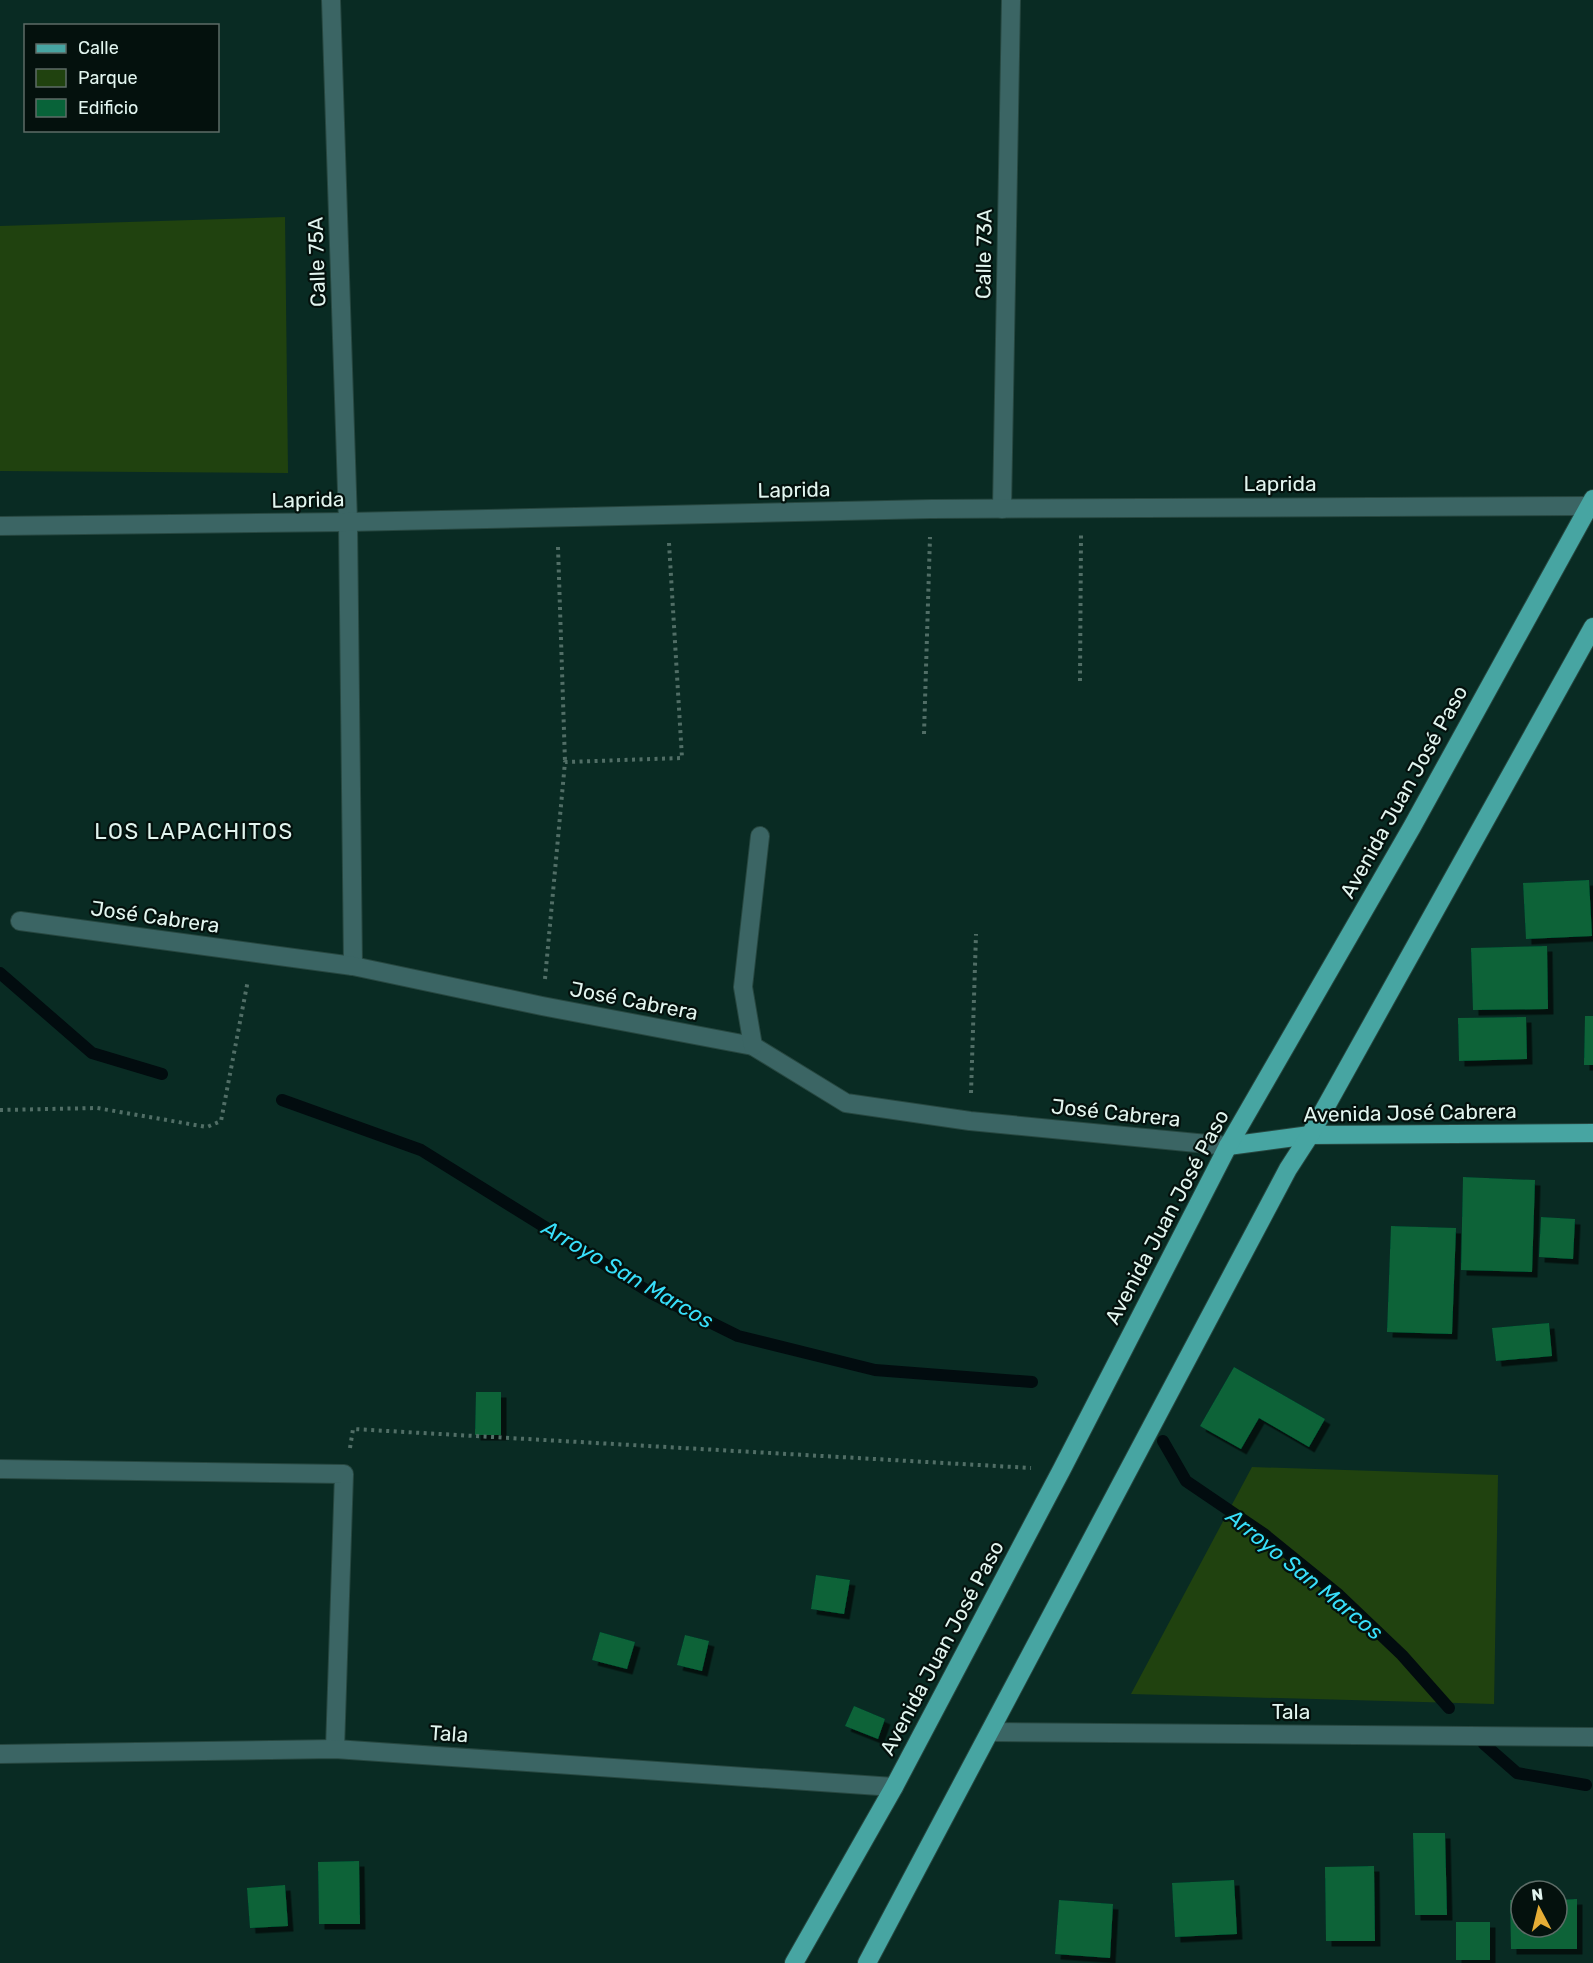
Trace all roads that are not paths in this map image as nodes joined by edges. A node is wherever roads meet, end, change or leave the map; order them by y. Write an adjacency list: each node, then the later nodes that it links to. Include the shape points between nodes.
1 (331, 0): 5 (street, Calle 75A)
2 (1011, 0): 4 (street, Calle 73A)
3 (1591, 502): 4 (street, Laprida); 14 (main road, Avenida Juan José Paso, via 1412,827)
4 (1002, 509): 5 (street, Laprida)
5 (348, 522): 6 (street, Laprida); 10 (street, Calle 75A)
6 (0, 526)
7 (1593, 627): 13 (main road)
8 (760, 836): 11 (street, via 742,987)
9 (20, 921): 10 (street, José Cabrera)
10 (353, 966): 11 (street, José Cabrera)
11 (753, 1046): 14 (street, José Cabrera, via 846,1103 970,1121)
12 (1593, 1133): 13 (main road, Avenida José Cabrera)
13 (1310, 1135): 14 (main road, Avenida José Cabrera); 16 (main road, via 1288,1169)
14 (1228, 1146): 20 (main road, Avenida Juan José Paso)
15 (0, 1469): 18 (street, via 344,1474)
16 (990, 1732): 17 (street, Tala); 22 (main road)
17 (1593, 1737)
18 (335, 1749): 19 (street, Tala); 20 (street, Tala)
19 (0, 1754)
20 (894, 1787): 21 (main road, Avenida Juan José Paso)
21 (794, 1963)
22 (867, 1963)

